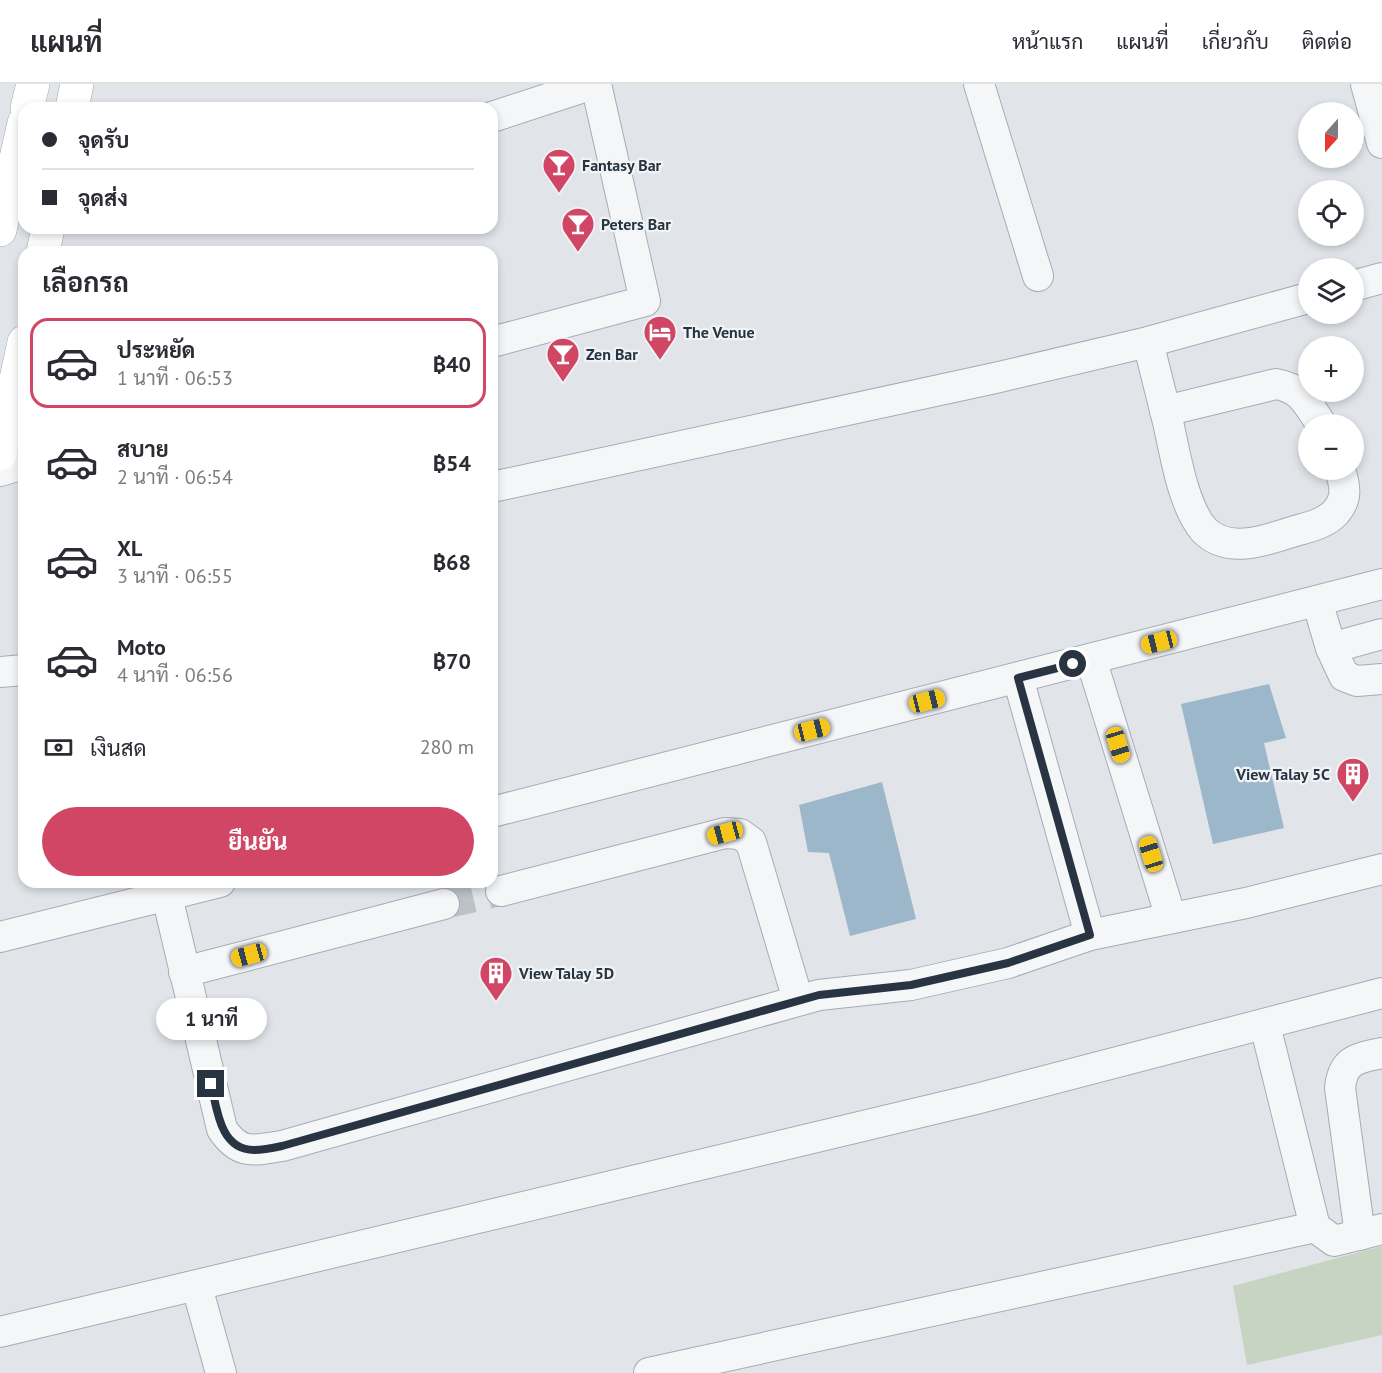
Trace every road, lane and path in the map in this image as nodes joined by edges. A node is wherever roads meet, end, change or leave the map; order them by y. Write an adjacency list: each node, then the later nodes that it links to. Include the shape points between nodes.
1 (33, 84): 6 (main road)
2 (77, 84): 7 (main road)
3 (594, 84): 8 (street); 17 (street, via 645,301)
4 (979, 84): 13 (street)
5 (1366, 84): 9 (street)
6 (28, 102)
7 (73, 102)
8 (498, 115)
9 (1382, 143)
10 (18, 148): 11 (main road)
11 (12, 173): 12 (main road)
12 (0, 230)
13 (1038, 276)
14 (1382, 278): 15 (street)
15 (1364, 283)
16 (1298, 301): 18 (street)
17 (498, 340)
18 (1148, 342): 20 (street); 26 (street)
19 (18, 370): 22 (main road)
20 (1165, 411): 21 (street, via 1276,384 1297,391); 25 (street, via 1190,507 1203,528 1220,540 1257,543 1324,522 1344,499)
21 (1314, 414)
22 (0, 454)
23 (18, 466): 24 (street)
24 (0, 471)
25 (1343, 480)
26 (498, 486)
27 (1382, 584): 28 (street)
28 (1317, 601): 30 (street); 31 (street)
29 (1382, 634): 30 (street)
30 (1331, 648): 35 (street, via 1344,676 1357,681)
31 (1091, 659): 34 (street); 42 (street)
32 (18, 670): 33 (street)
33 (0, 672)
34 (1018, 678): 36 (street); 43 (street)
35 (1382, 679)
36 (498, 810)
37 (1382, 869): 42 (street)
38 (197, 888): 40 (street)
39 (501, 891): 47 (street, via 725,833 740,834 752,842)
40 (167, 896): 44 (street); 45 (street)
41 (444, 904): 45 (street)
42 (1171, 918): 43 (street)
43 (1090, 935): 47 (street, via 1008,963 911,985)
44 (0, 937)
45 (184, 972): 47 (street, via 222,1129 240,1148 253,1150 282,1146)
46 (1382, 993): 48 (street)
47 (798, 1000)
48 (1265, 1025): 50 (street); 52 (street, via 976,1099)
49 (1382, 1053): 51 (street, via 1355,1060 1347,1065 1341,1078 1341,1099)
50 (1315, 1227): 51 (street, via 1332,1241); 55 (street)
51 (1371, 1232)
52 (197, 1287): 53 (street); 54 (street)
53 (0, 1332)
54 (222, 1373)
55 (649, 1373)

